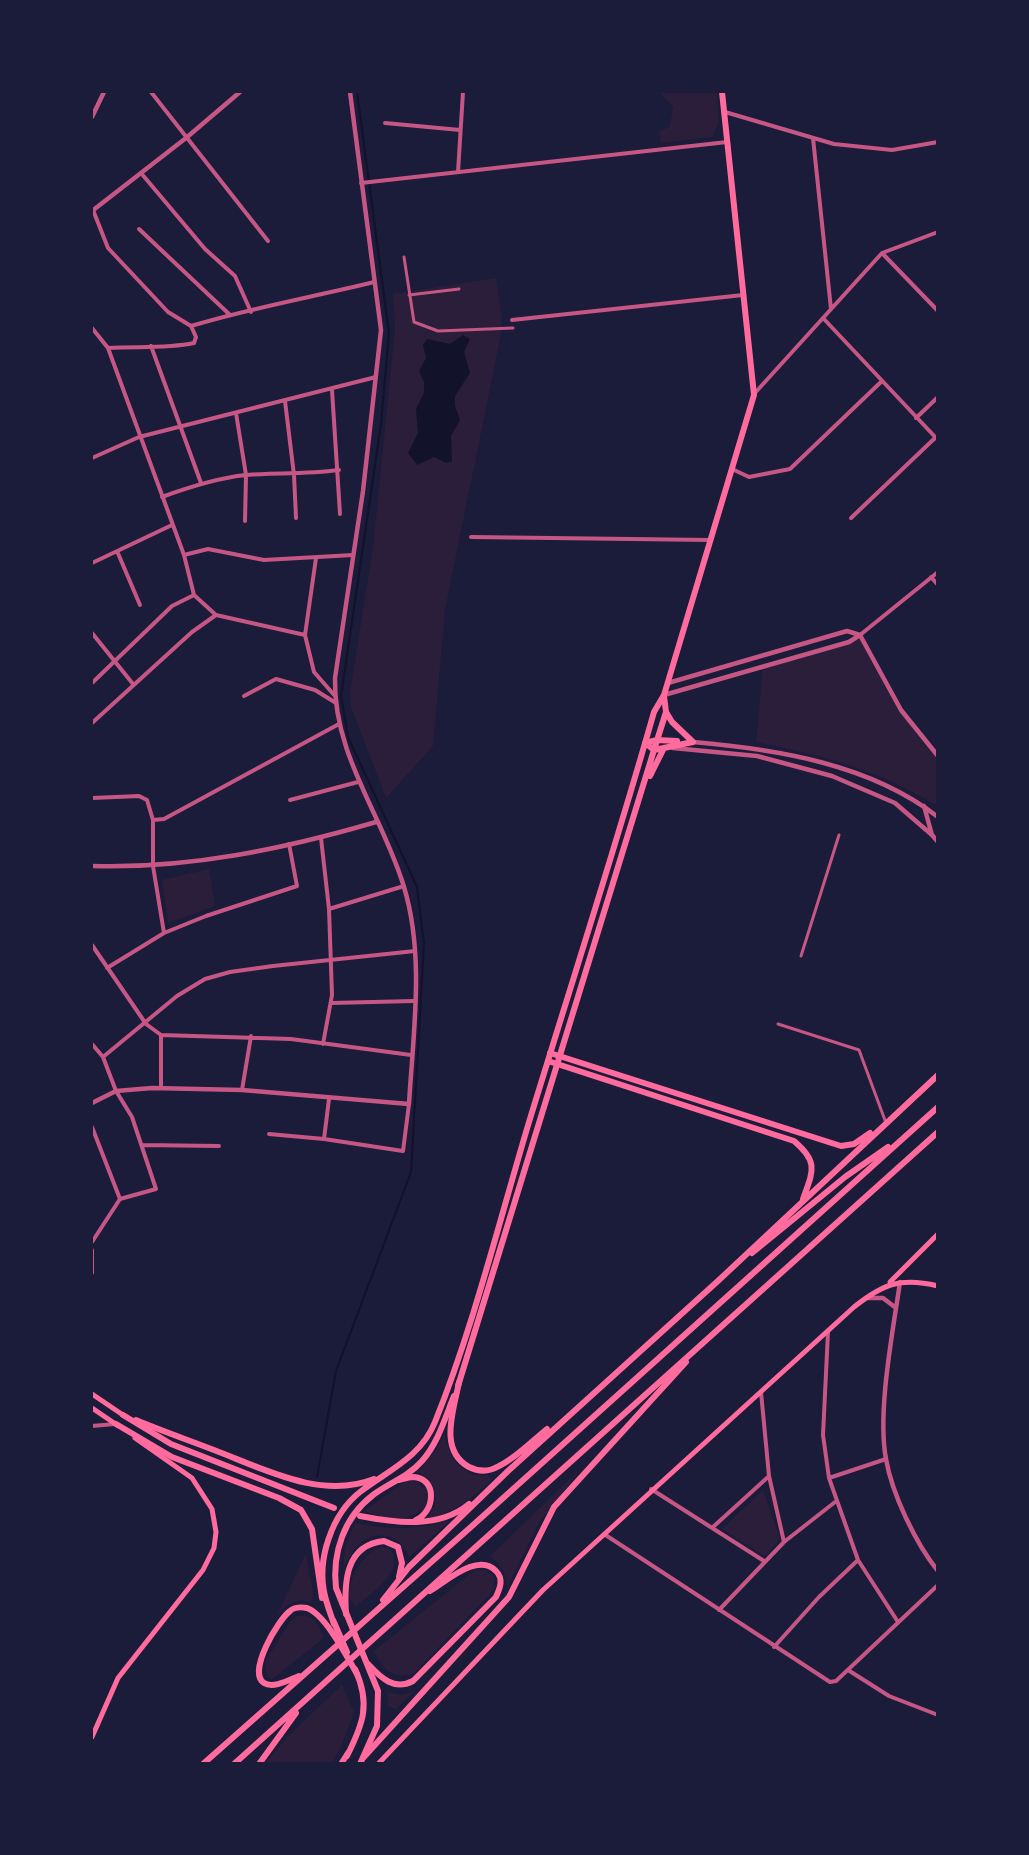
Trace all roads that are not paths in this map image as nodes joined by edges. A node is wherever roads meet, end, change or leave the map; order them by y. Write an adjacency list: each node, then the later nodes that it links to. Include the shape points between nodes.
1 (104, 92): 8 (street)
2 (152, 92): 11 (street)
3 (240, 92): 11 (street)
4 (350, 92): 17 (street)
5 (463, 92): 10 (street)
6 (722, 92): 7 (main road)
7 (724, 112): 12 (street); 13 (main road)
8 (92, 117)
9 (385, 123): 10 (street)
10 (460, 130): 15 (street)
11 (186, 138): 16 (street); 21 (street)
12 (813, 138): 14 (street, via 892,150); 28 (street)
13 (727, 142): 15 (street); 27 (main road)
14 (938, 142)
15 (458, 172): 17 (street)
16 (141, 173): 18 (street); 30 (street, via 205,249 235,276)
17 (360, 183): 24 (street)
18 (92, 209): 34 (street, via 108,248 168,312)
19 (139, 229): 31 (street)
20 (938, 232): 22 (street)
21 (268, 241)
22 (882, 253): 28 (street); 29 (street)
23 (404, 257): 26 (street)
24 (374, 282): 30 (street); 39 (street, via 381,330)
25 (459, 289): 26 (street)
26 (409, 295): 36 (street, via 414,322 425,328)
27 (743, 295): 33 (street); 42 (main road)
28 (831, 309): 32 (street)
29 (938, 311)
30 (251, 312): 31 (street)
31 (230, 314): 34 (street)
32 (823, 318): 40 (street); 42 (street)
33 (512, 320)
34 (191, 326): 37 (street, via 196,337 194,343 167,348)
35 (92, 328): 38 (street)
36 (513, 328)
37 (150, 345): 38 (street); 47 (street)
38 (108, 348): 48 (street)
39 (376, 377): 41 (street); 66 (street)
40 (882, 381): 46 (street); 51 (street, via 790,469 748,477)
41 (332, 390): 44 (street); 52 (street)
42 (754, 395): 51 (main road)
43 (938, 397): 46 (street)
44 (285, 401): 45 (street); 54 (street)
45 (236, 414): 47 (street); 53 (street)
46 (916, 417): 49 (street)
47 (182, 427): 48 (street); 55 (street)
48 (139, 437): 50 (street); 56 (street)
49 (936, 439): 59 (street)
50 (92, 458)
51 (731, 469): 63 (main road)
52 (339, 470): 54 (street); 57 (street)
53 (246, 475): 54 (street); 55 (street); 60 (street)
54 (294, 475): 58 (street)
55 (201, 483): 56 (street)
56 (162, 497): 61 (street)
57 (340, 514)
58 (297, 518)
59 (851, 518)
60 (245, 521)
61 (172, 525): 64 (street); 65 (street)
62 (471, 537): 63 (street)
63 (711, 540): 80 (main road)
64 (117, 551): 68 (street); 73 (street)
65 (184, 555): 67 (street, via 208,549 264,560); 72 (street)
66 (353, 555): 67 (street); 84 (street)
67 (316, 558): 76 (street)
68 (92, 562)
69 (938, 572): 70 (street)
70 (931, 578): 71 (street); 77 (street)
71 (938, 585)
72 (194, 595): 74 (street); 78 (street, via 172,606)
73 (140, 605)
74 (216, 615): 76 (street); 81 (street)
75 (92, 633): 78 (street)
76 (305, 635): 84 (street, via 314,672)
77 (860, 635): 80 (street, via 847,631); 82 (street, via 849,642); 94 (street, via 901,710)
78 (113, 661): 79 (street); 81 (street)
79 (92, 682)
80 (668, 683): 82 (main road)
81 (134, 684): 87 (street)
82 (664, 695): 86 (main road); 91 (main road, via 654,712)
83 (244, 696): 85 (street, via 276,679 315,690)
84 (334, 696): 85 (street)
85 (336, 703): 88 (street)
86 (666, 711): 89 (main road); 90 (main road)
87 (92, 723)
88 (339, 724): 95 (street); 101 (street, via 164,819)
89 (657, 740): 90 (main road); 91 (main road); 93 (main road)
90 (693, 742): 92 (main road); 99 (street, via 752,747 813,761 886,787)
91 (645, 743): 93 (main road); 126 (main road)
92 (664, 747): 93 (main road); 96 (main road); 103 (street, via 757,756 832,776 895,803)
93 (654, 750): 96 (main road)
94 (938, 756)
95 (358, 782): 98 (street); 102 (street)
96 (643, 788): 129 (main road)
97 (92, 798): 101 (street, via 139,796 147,800)
98 (290, 800)
99 (924, 806): 100 (street); 103 (street)
100 (938, 817)
101 (153, 820): 109 (street)
102 (376, 822): 105 (street); 110 (street)
103 (932, 835): 106 (street)
104 (839, 836): 115 (street)
105 (321, 838): 107 (street); 111 (street)
106 (938, 842)
107 (289, 844): 109 (street); 112 (street, via 297,886)
108 (92, 866): 109 (street)
109 (153, 866): 112 (street)
110 (404, 886): 111 (street); 114 (street)
111 (329, 909): 116 (street)
112 (164, 933): 117 (street)
113 (92, 945): 117 (street)
114 (415, 951): 116 (street); 118 (street)
115 (801, 956)
116 (331, 959): 119 (street); 120 (street, via 205,979 177,996)
117 (107, 968): 120 (street)
118 (414, 1001): 119 (street); 127 (street)
119 (331, 1003): 125 (street)
120 (146, 1024): 122 (street); 128 (street)
121 (778, 1024): 140 (street, via 859,1050)
122 (161, 1035): 123 (street); 133 (street)
123 (251, 1036): 125 (street); 134 (street)
124 (92, 1044): 128 (street)
125 (323, 1044): 127 (street)
126 (550, 1053): 129 (main road); 130 (main road)
127 (411, 1055): 138 (street)
128 (103, 1057): 135 (street)
129 (561, 1057): 131 (main road); 140 (main road, via 841,1146 854,1144)
130 (548, 1061): 131 (main road); 171 (main road, via 438,1413 424,1443)
131 (559, 1066): 149 (main road, via 794,1141 808,1153 812,1165 813,1173); 162 (main road)
132 (938, 1075): 140 (main road)
133 (161, 1088): 134 (street); 135 (street)
134 (242, 1090): 136 (street)
135 (116, 1091): 137 (street); 146 (street, via 132,1117)
136 (329, 1099): 138 (street); 145 (street)
137 (92, 1103)
138 (409, 1104): 145 (street, via 403,1151)
139 (938, 1107): 142 (main road)
140 (886, 1123): 149 (main road)
141 (92, 1127): 148 (street)
142 (911, 1131): 154 (main road, via 845,1177); 190 (main road)
143 (938, 1132): 161 (main road)
144 (269, 1134): 145 (street)
145 (324, 1138)
146 (141, 1145): 147 (street); 148 (street, via 156,1189)
147 (219, 1146)
148 (120, 1199): 151 (street)
149 (802, 1200): 154 (main road)
150 (938, 1234): 156 (main road)
151 (92, 1242)
152 (92, 1250): 153 (street)
153 (92, 1273)
154 (718, 1280): 165 (main road)
155 (900, 1282): 156 (main road); 157 (main road); 159 (street)
156 (889, 1283): 158 (main road)
157 (938, 1286)
158 (864, 1299): 159 (street, via 884,1298); 160 (main road)
159 (896, 1308): 170 (street, via 885,1403)
160 (828, 1331): 163 (main road); 174 (street, via 823,1435)
161 (702, 1343): 189 (main road); 202 (main road, via 554,1507 509,1597)
162 (459, 1382): 165 (main road, via 450,1437 453,1452 475,1470 501,1466); 175 (main road, via 431,1449)
163 (761, 1392): 173 (street); 176 (main road)
164 (92, 1394): 167 (main road)
165 (578, 1405): 172 (main road)
166 (92, 1408): 168 (main road)
167 (123, 1415): 171 (main road, via 310,1484 354,1484); 178 (main road, via 171,1444)
168 (116, 1424): 169 (street); 194 (main road, via 172,1457 301,1510 312,1529 320,1594); 201 (main road, via 192,1478 212,1509 216,1532 214,1548 203,1570 118,1678)
169 (92, 1426)
170 (886, 1459): 174 (street); 186 (street, via 902,1507)
171 (389, 1472): 194 (main road, via 358,1494 331,1531 323,1577)
172 (508, 1472): 180 (main road, via 447,1519); 187 (main road)
173 (769, 1476): 181 (street); 183 (street)
174 (829, 1478): 177 (street)
175 (399, 1480): 180 (main road, via 414,1477 431,1491 428,1510); 192 (main road, via 366,1502 342,1535 334,1572)
176 (651, 1489): 181 (street); 182 (main road)
177 (835, 1502): 183 (street); 184 (street)
178 (334, 1508)
179 (360, 1516): 180 (main road)
180 (411, 1522)
181 (713, 1527): 185 (street)
182 (603, 1534): 191 (street); 208 (main road, via 543,1590)
183 (784, 1542): 185 (street)
184 (858, 1560): 193 (street); 195 (street, via 819,1596)
185 (764, 1561): 191 (street)
186 (938, 1571)
187 (399, 1578): 190 (main road); 192 (main road, via 402,1563 398,1547 384,1541 365,1547 346,1570)
188 (938, 1585): 193 (street)
189 (417, 1599): 196 (main road, via 474,1564 486,1564 499,1574 501,1584 496,1597 413,1682 404,1686 383,1680); 199 (main road)
190 (377, 1608): 198 (main road)
191 (719, 1610): 195 (street)
192 (346, 1614): 196 (main road)
193 (898, 1622): 197 (street)
194 (332, 1626): 198 (main road, via 310,1609 299,1607 290,1610 275,1631 257,1668 259,1678 273,1685); 206 (main road, via 357,1674 366,1705)
195 (774, 1647): 197 (street, via 824,1680 836,1681)
196 (368, 1664): 202 (main road, via 379,1706 377,1726)
197 (848, 1670): 200 (street, via 889,1696)
198 (302, 1675): 203 (main road)
199 (304, 1702): 204 (main road); 205 (main road)
200 (938, 1715)
201 (92, 1737)
202 (364, 1757): 207 (main road)
203 (203, 1764)
204 (234, 1764)
205 (260, 1764)
206 (342, 1764)
207 (360, 1764)
208 (378, 1764)

